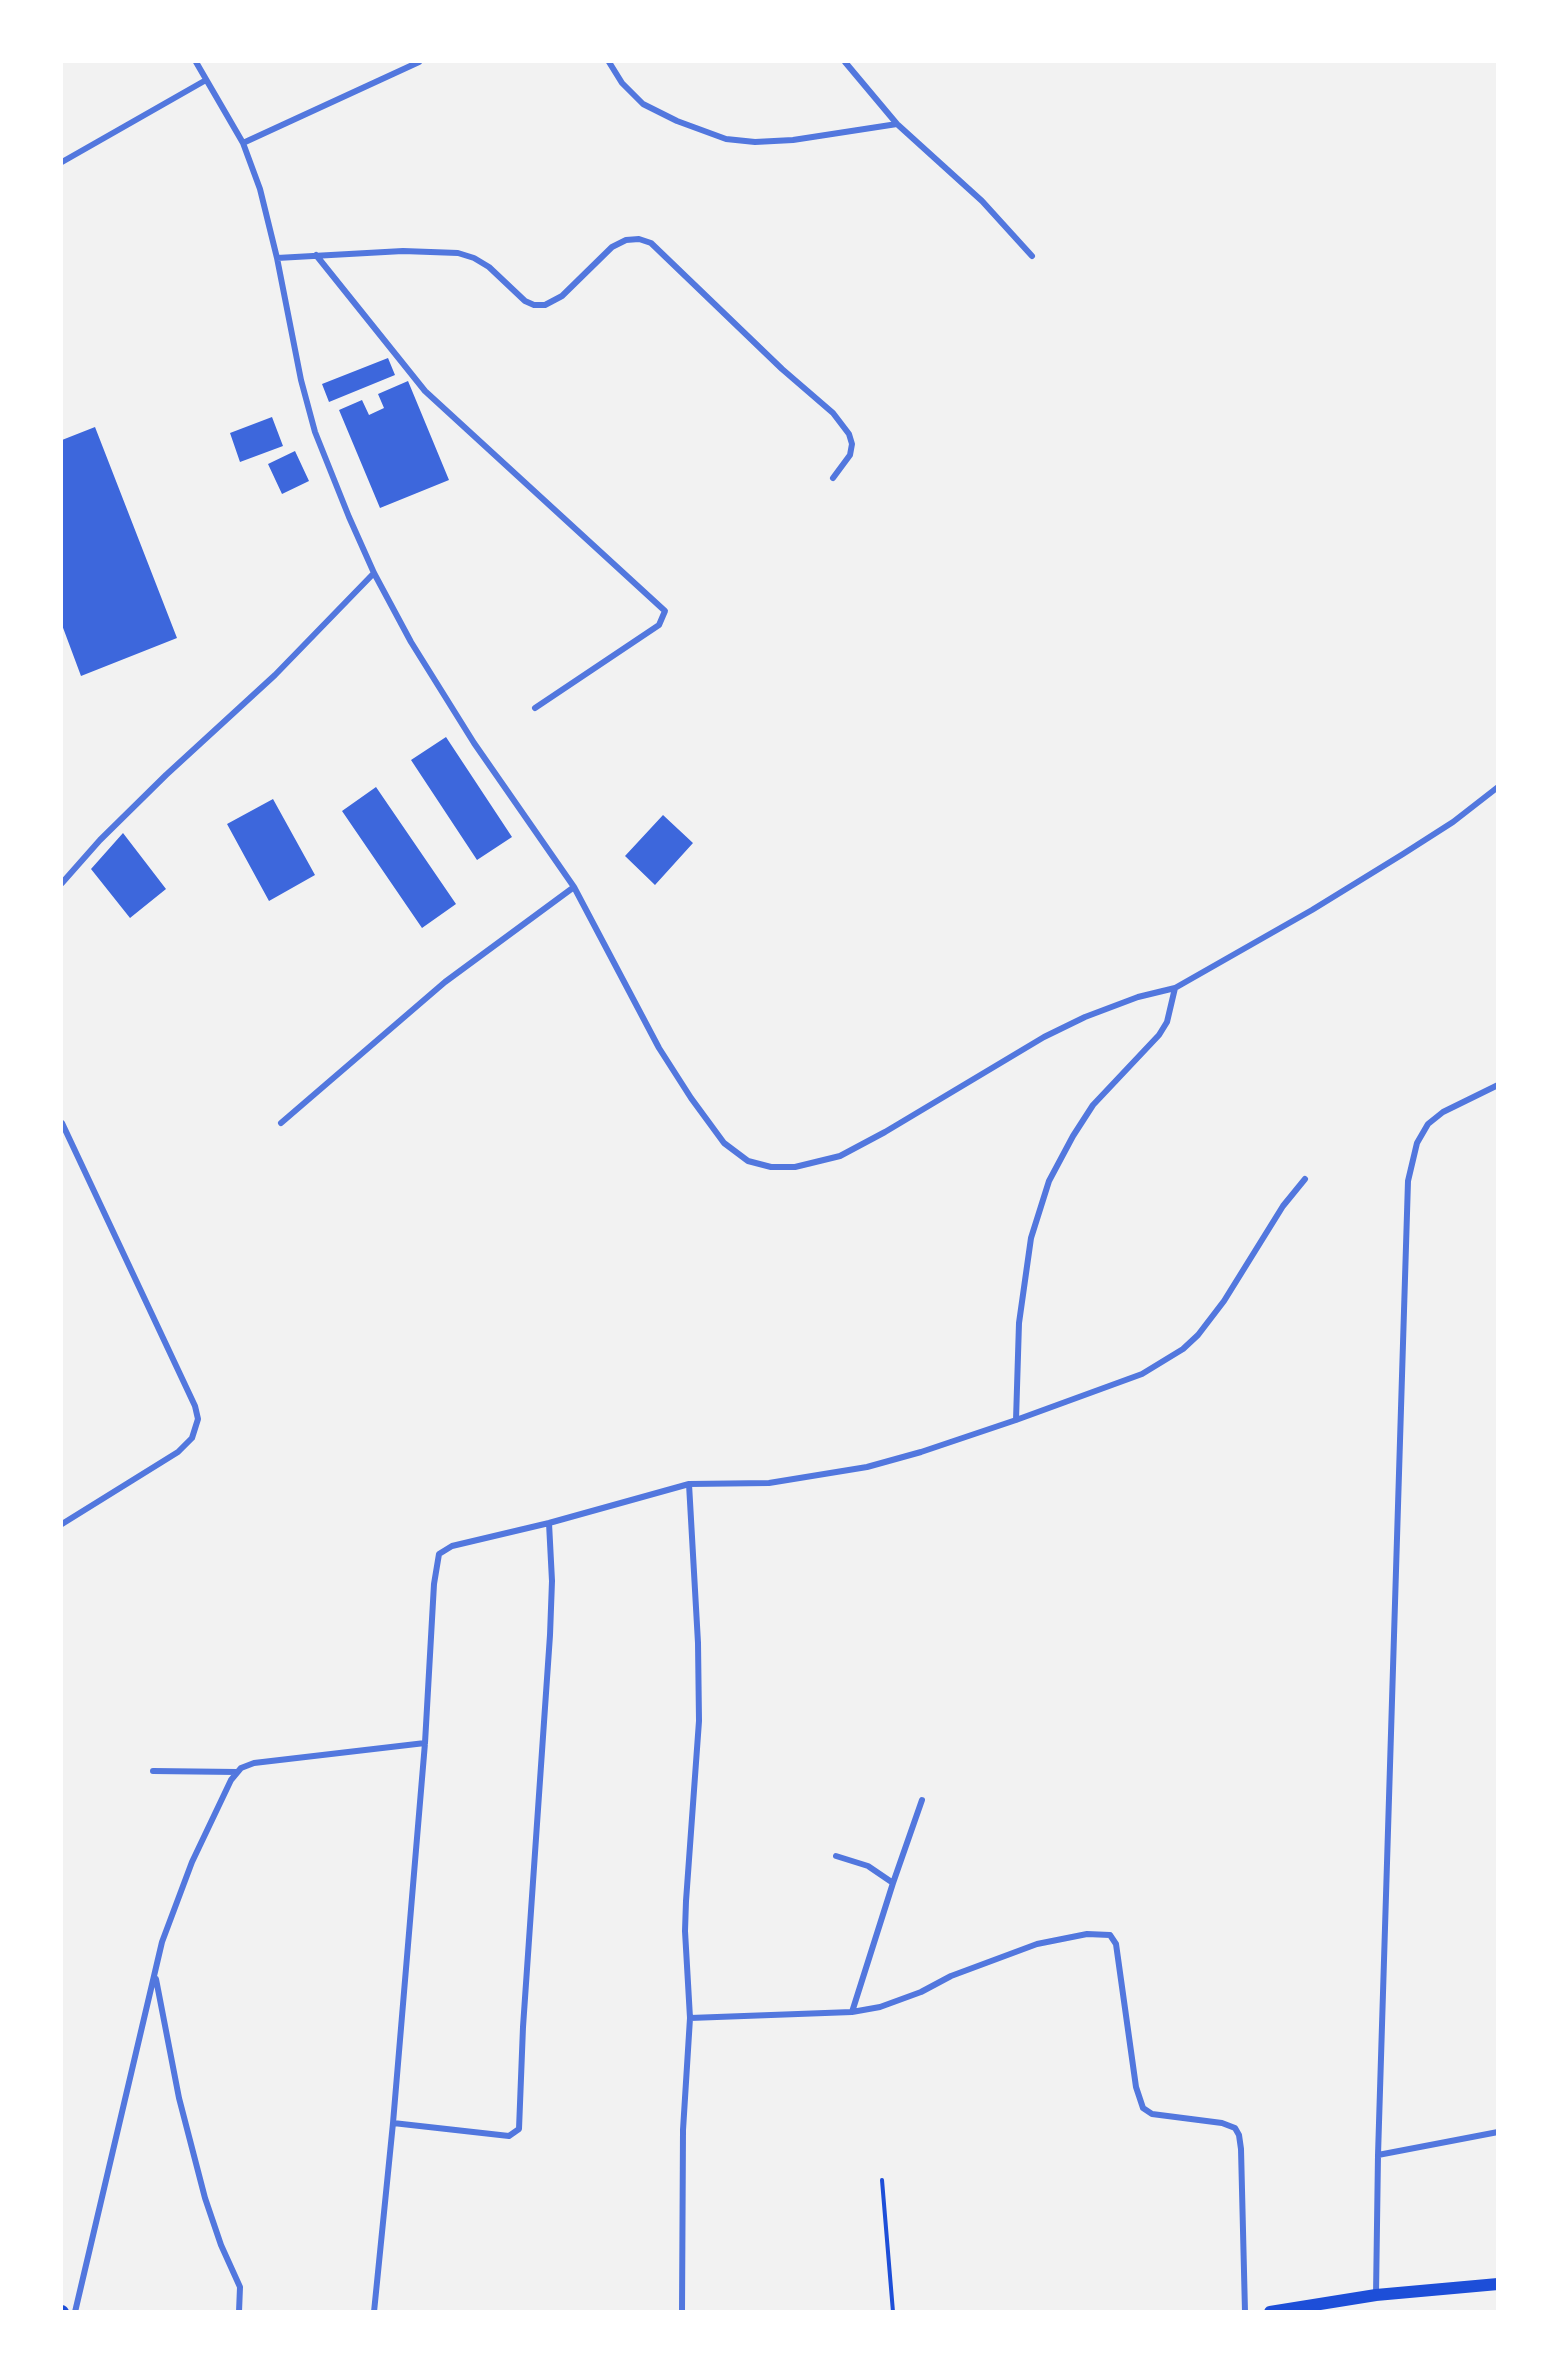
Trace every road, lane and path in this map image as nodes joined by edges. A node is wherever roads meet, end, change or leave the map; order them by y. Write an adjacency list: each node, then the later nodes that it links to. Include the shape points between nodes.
1 (196, 62): 5 (street)
2 (419, 62): 7 (street)
3 (609, 62): 6 (street, via 622,83 643,104 726,139 785,141)
4 (845, 62): 6 (street)
5 (206, 80): 7 (street); 8 (street)
6 (897, 124): 10 (street, via 982,201)
7 (243, 143): 11 (street, via 260,189)
8 (62, 162)
9 (316, 255): 11 (street); 12 (street, via 458,253 489,267 534,305 555,301 612,247 626,240 651,243 833,413 852,444 850,455); 14 (street, via 425,391 665,611 659,625)
10 (1032, 256)
11 (277, 258): 13 (street, via 315,432)
12 (833, 478)
13 (374, 573): 16 (street, via 288,663 100,840); 17 (street, via 411,642 474,743)
14 (535, 708)
15 (1497, 787): 18 (street, via 1403,854)
16 (62, 883)
17 (574, 887): 18 (street, via 658,1047 691,1098 724,1143 748,1161 771,1167 795,1167 840,1156 1044,1037 1138,997); 21 (street, via 445,982)
18 (1174, 988): 23 (street, via 1169,1014 1159,1035 1093,1105 1049,1181 1031,1238 1019,1323)
19 (1497, 1085): 38 (street, via 1443,1112 1428,1124 1418,1143 1408,1181)
20 (62, 1123): 26 (street, via 198,1419 192,1438 178,1452)
21 (281, 1123)
22 (1305, 1179): 23 (street, via 1283,1206 1224,1301 1183,1349 1142,1374)
23 (1016, 1420): 24 (street, via 921,1452 841,1473 769,1483)
24 (689, 1484): 25 (street); 35 (street, via 699,1721 685,1932)
25 (549, 1523): 27 (street, via 452,1546 439,1554); 36 (street, via 550,1635 519,2129 509,2136)
26 (62, 1524)
27 (425, 1743): 29 (street, via 254,1763); 36 (street)
28 (153, 1771): 29 (street)
29 (237, 1772): 33 (street, via 192,1862 162,1942)
30 (922, 1800): 32 (street)
31 (836, 1856): 32 (street, via 868,1866)
32 (893, 1883): 34 (street)
33 (155, 1976): 42 (street); 43 (street, via 179,2098 205,2198 240,2287)
34 (852, 2012): 35 (street); 47 (street, via 898,2001 951,1976 1037,1944 1087,1934 1110,1935 1116,1944 1136,2087 1143,2108 1155,2114 1221,2123 1234,2128 1239,2135)
35 (690, 2018): 45 (street, via 683,2130)
36 (393, 2123): 44 (street)
37 (1497, 2132): 38 (street)
38 (1378, 2155): 41 (street)
39 (882, 2180): 46 (path)
40 (1497, 2284): 41 (main road)
41 (1376, 2295): 48 (main road)
42 (75, 2312)
43 (239, 2312)
44 (374, 2312)
45 (682, 2312)
46 (893, 2312)
47 (1245, 2312)
48 (1270, 2312)

